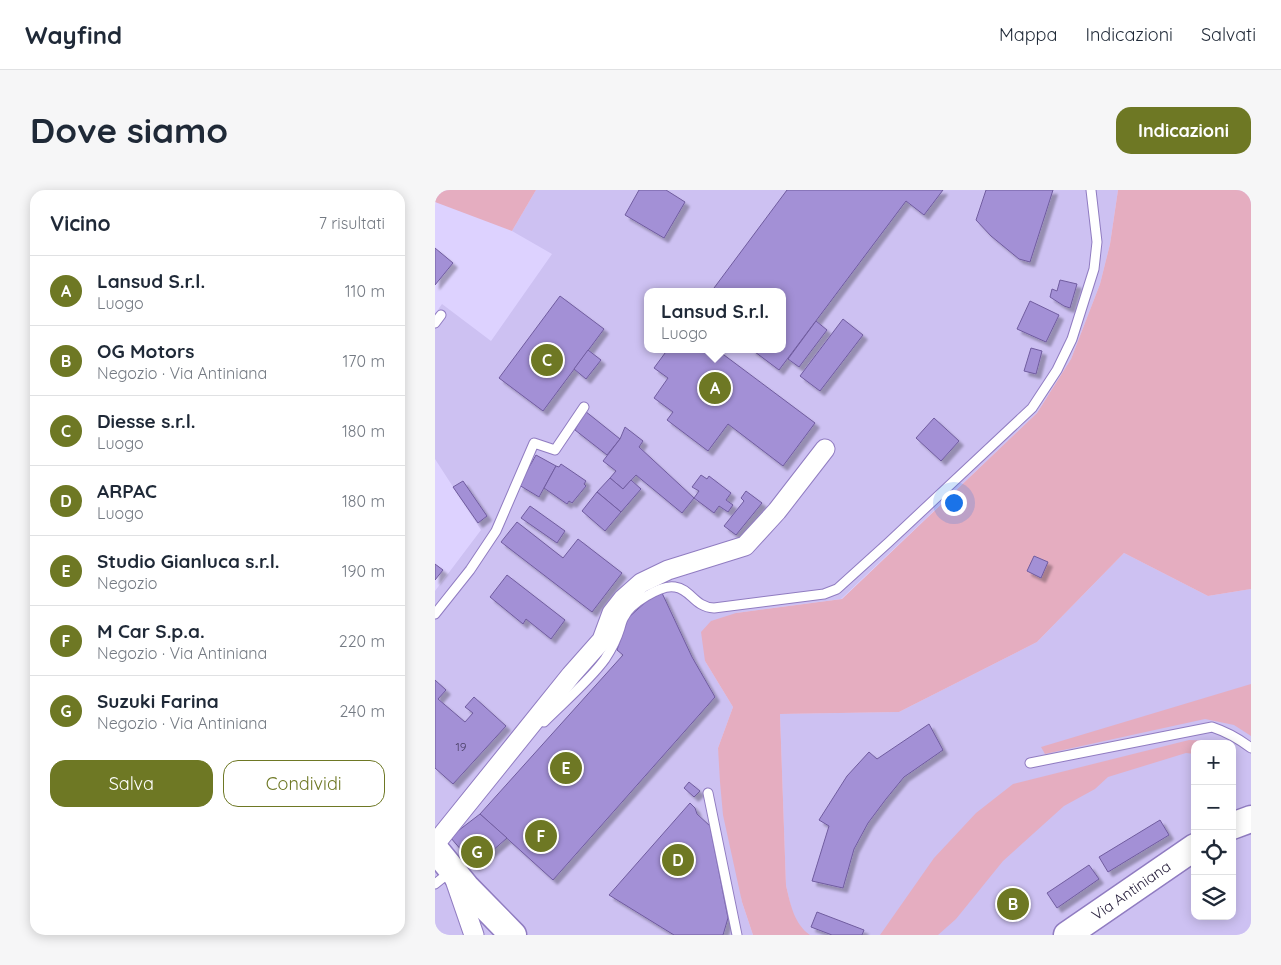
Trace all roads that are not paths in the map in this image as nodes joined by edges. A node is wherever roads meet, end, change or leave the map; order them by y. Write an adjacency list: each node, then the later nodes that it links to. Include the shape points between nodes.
1 (1091, 190): 9 (lane, via 1097,242 1093,269 1071,339 1057,370 1032,408 837,589 824,594 714,608 705,608 675,587 650,594 624,616 605,659)
2 (441, 315): 3 (lane)
3 (435, 324)
4 (584, 407): 6 (lane, via 555,450 534,443 496,531)
5 (825, 449): 9 (street, via 745,546 668,570 641,583 623,599 612,613 602,640)
6 (435, 614)
7 (1251, 748): 8 (lane, via 1226,731 1212,727)
8 (1030, 763)
9 (489, 776): 13 (street)
10 (708, 793): 19 (lane)
11 (1251, 819): 12 (street)
12 (1236, 825)
13 (435, 844)
14 (435, 849): 16 (street)
15 (1191, 850): 20 (street, Via Antiniana)
16 (444, 877): 17 (street); 18 (street, via 466,887)
17 (475, 935)
18 (513, 935)
19 (737, 935)
20 (1067, 935)

